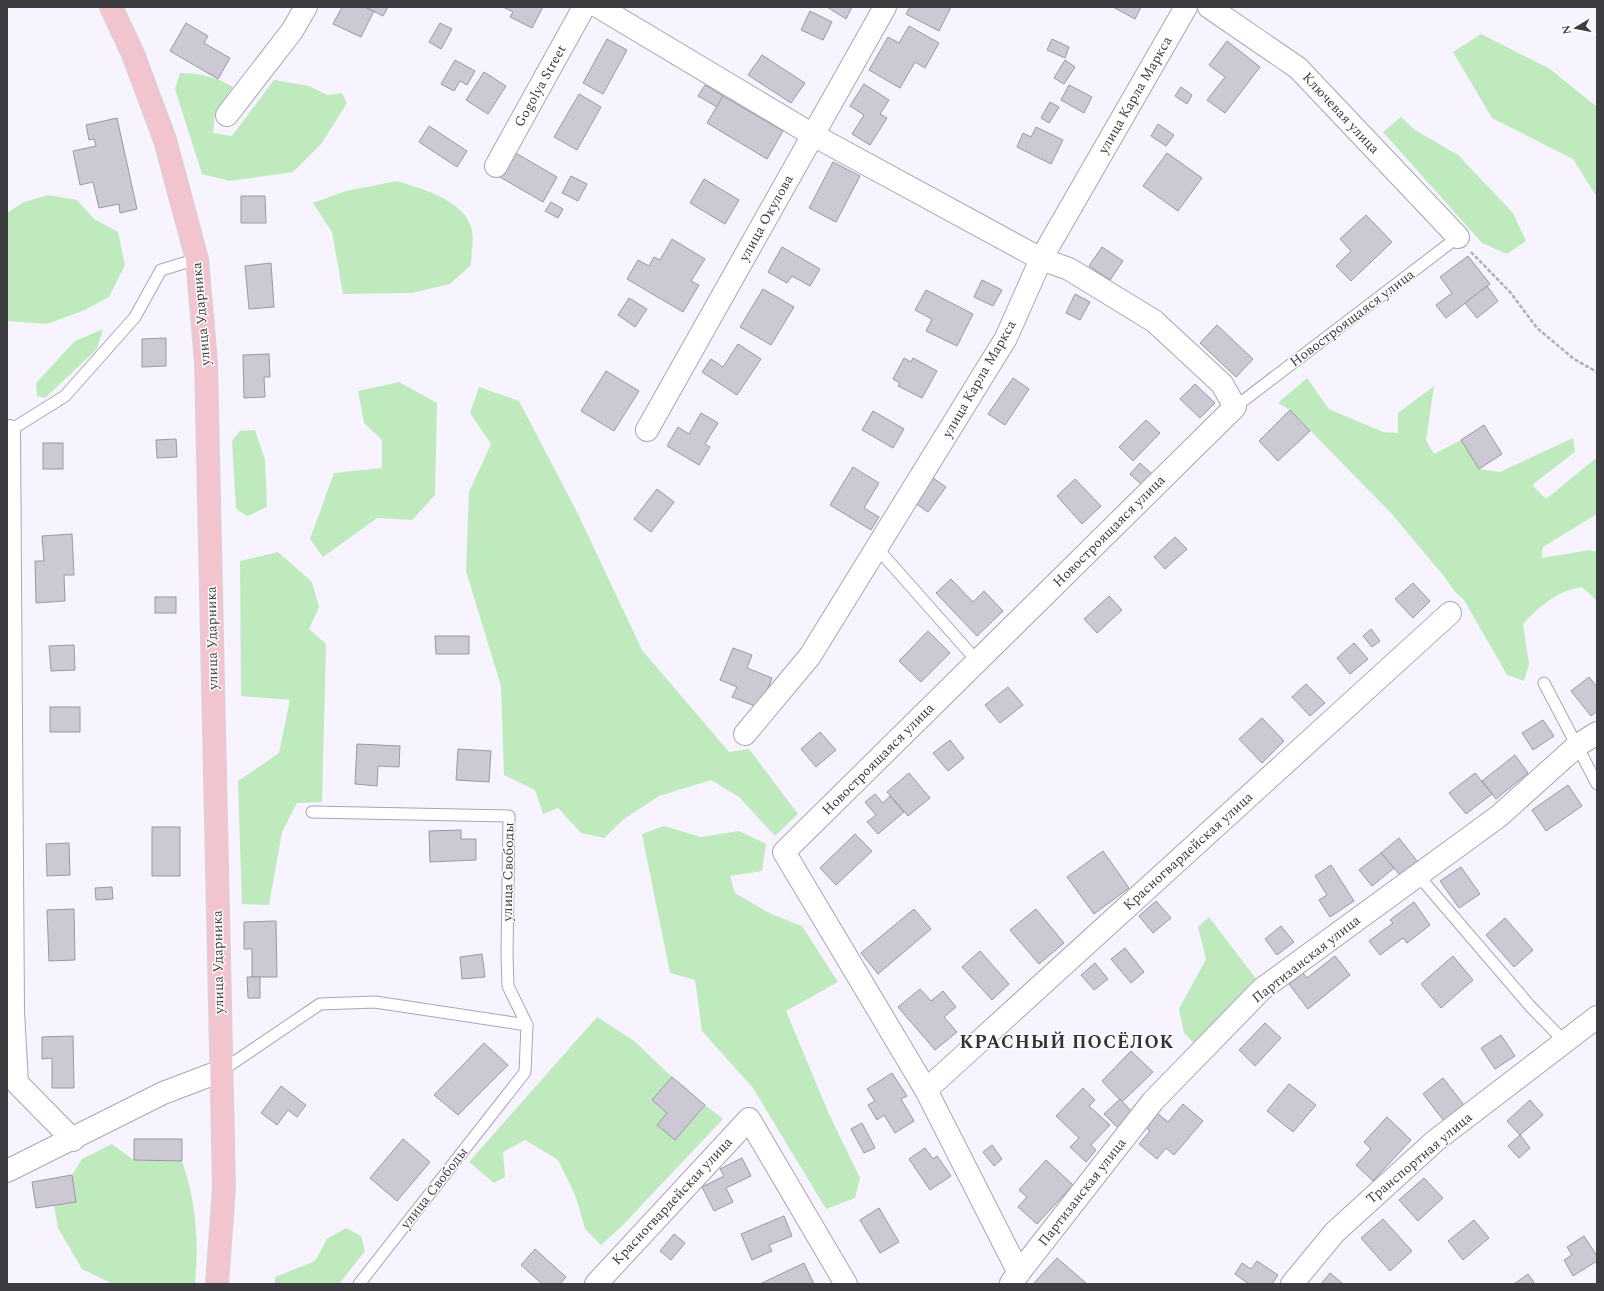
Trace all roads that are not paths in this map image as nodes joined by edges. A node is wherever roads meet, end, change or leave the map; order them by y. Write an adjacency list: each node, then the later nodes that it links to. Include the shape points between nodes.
1 (112, 7): 12 (main road, улица Ударника, via 133,54 165,140)
2 (306, 7): 8 (street, via 292,31)
3 (584, 7): 10 (street, Gogolya Street)
4 (599, 7): 9 (street)
5 (885, 7): 9 (street, улица Окулова)
6 (1186, 7): 13 (street, улица Карла Маркса)
7 (1209, 7): 11 (street, Ключевая улица, via 1298,68)
8 (227, 115)
9 (813, 135): 13 (street); 15 (street, улица Окулова)
10 (496, 166)
11 (1458, 237): 14 (lane, Новостроящаяся улица)
12 (197, 259): 16 (lane, via 161,270 135,316 65,396); 30 (main road, улица Ударника, via 206,362)
13 (1042, 259): 14 (street, via 1069,269 1154,321 1222,384); 17 (street, улица Карла Маркса, via 1006,338)
14 (1235, 406): 19 (street, Новостроящаяся улица)
15 (647, 430)
16 (8, 431): 32 (street, via 13,1011 16,1083)
17 (877, 548): 19 (lane); 22 (street, улица Карла Маркса, via 810,656)
18 (1450, 613): 31 (street, Красногвардейская улица)
19 (977, 661): 31 (street, Новостроящаяся улица, via 784,852)
20 (1544, 683): 23 (lane)
21 (1597, 733): 23 (street, Партизанская улица)
22 (745, 734)
23 (1578, 745): 24 (lane); 26 (street, Партизанская улица, via 1499,816)
24 (1597, 784)
25 (312, 812): 28 (lane, улица Свободы, via 509,816 508,986)
26 (1417, 874): 29 (lane, via 1530,1006); 34 (street, Партизанская улица, via 1262,989 1153,1101)
27 (1597, 1017): 29 (street, Транспортная улица)
28 (527, 1025): 30 (lane, via 375,1002 320,1004); 36 (lane, улица Свободы, via 525,1072)
29 (1565, 1042): 39 (street, Транспортная улица, via 1435,1141 1335,1232)
30 (221, 1071): 32 (street, via 163,1093); 35 (main road, улица Ударника, via 224,1188)
31 (926, 1090): 34 (street)
32 (73, 1140): 33 (street)
33 (7, 1171)
34 (1015, 1279)
35 (217, 1284)
36 (359, 1284)
37 (596, 1284): 38 (street, Красногвардейская улица, via 749,1119)
38 (846, 1284)
39 (1292, 1284)

